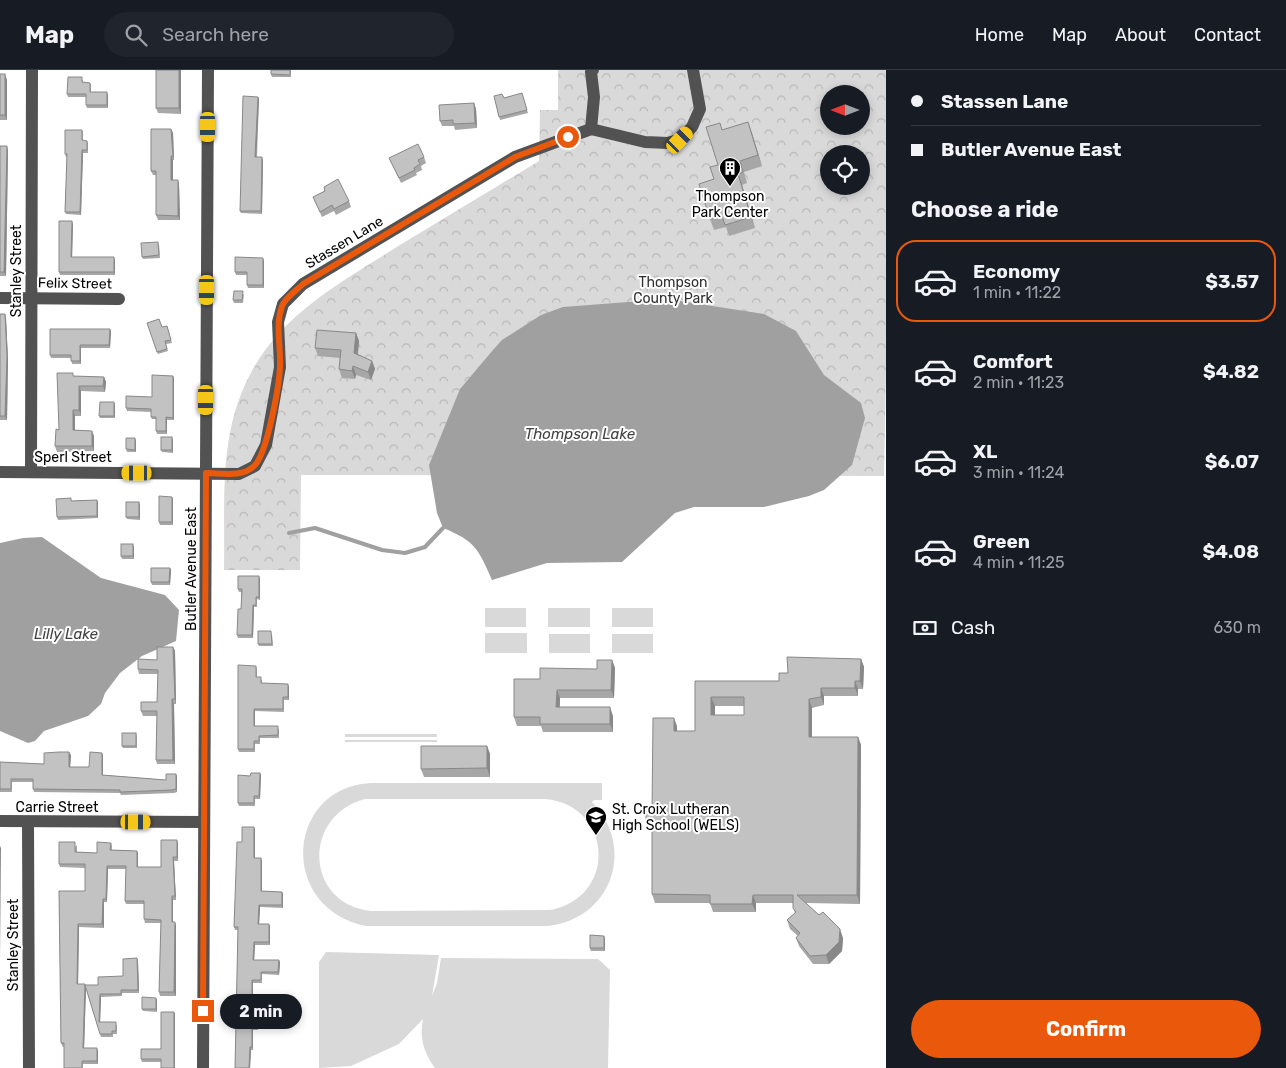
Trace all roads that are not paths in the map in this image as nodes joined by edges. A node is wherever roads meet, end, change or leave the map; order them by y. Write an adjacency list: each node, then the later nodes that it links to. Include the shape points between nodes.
1 (32, 70): 7 (street, Stanley Street)
2 (208, 70): 11 (street, Butler Avenue East)
3 (593, 70): 5 (street)
4 (693, 70): 5 (street, via 700,109 692,127 680,140 645,142)
5 (591, 129): 11 (street, Stassen Lane, via 515,157 303,284 282,304 278,322 280,367 266,445 255,466 239,474)
6 (0, 298): 7 (street, Felix Street)
7 (31, 298): 8 (street, Felix Street); 10 (street, Stanley Street)
8 (119, 299)
9 (0, 472): 10 (street, Sperl Street)
10 (31, 472): 11 (street, Sperl Street)
11 (206, 473): 14 (street, Butler Avenue East)
12 (0, 822): 13 (street, Carrie Street)
13 (28, 822): 14 (street, Carrie Street); 15 (street, Stanley Street)
14 (204, 822): 16 (street, Butler Avenue East)
15 (28, 1068)
16 (203, 1068)

